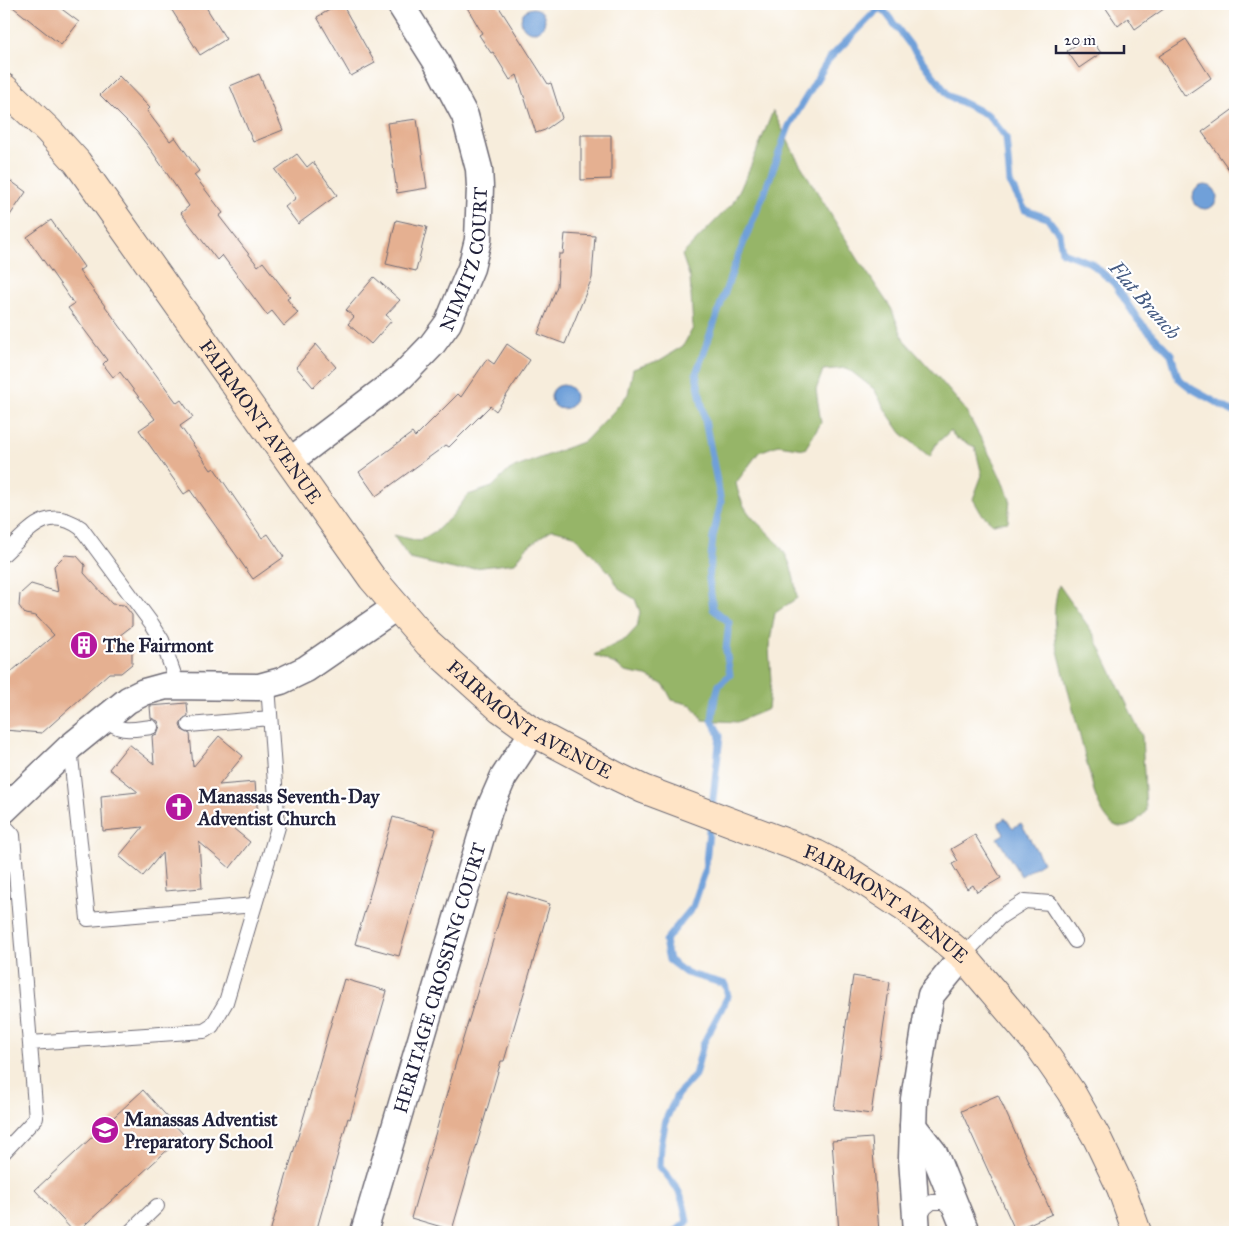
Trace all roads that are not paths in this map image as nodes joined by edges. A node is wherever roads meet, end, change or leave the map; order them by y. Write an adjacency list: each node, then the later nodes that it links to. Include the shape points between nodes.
1 (400, 4): 3 (street, NIMITZ COURT, via 436,61 465,116 479,169 478,240 471,268 448,323 432,346 402,376)
2 (4, 88): 3 (street, FAIRMONT AVENUE, via 76,162)
3 (290, 461): 5 (street, FAIRMONT AVENUE)
4 (4, 554): 7 (lane, via 43,520 58,517 71,520 81,528 152,624 162,640)
5 (396, 607): 6 (street, via 306,669); 12 (street, FAIRMONT AVENUE, via 464,677)
6 (268, 685): 7 (street); 9 (lane)
7 (178, 686): 8 (street, via 144,692)
8 (106, 718): 11 (lane, via 117,728); 13 (street)
9 (270, 718): 10 (lane); 16 (lane, via 278,827)
10 (189, 724)
11 (151, 727)
12 (533, 732): 18 (street, FAIRMONT AVENUE, via 643,789 816,854 847,870 908,910); 26 (street, HERITAGE CROSSING COURT, via 503,778 489,810)
13 (70, 747): 14 (street); 16 (lane, via 88,920)
14 (4, 810)
15 (4, 825): 19 (lane, via 13,835)
16 (255, 905): 19 (lane, via 226,1002 212,1026 204,1031)
17 (1074, 941): 18 (lane, via 1050,903 1025,901 1000,917)
18 (963, 956): 20 (street, via 931,995 914,1099); 27 (street, FAIRMONT AVENUE, via 1040,1047 1071,1092 1121,1188)
19 (30, 1043): 21 (lane, via 36,1118)
20 (913, 1126): 23 (street, via 934,1153); 24 (street)
21 (4, 1152)
22 (157, 1206): 25 (lane)
23 (964, 1227): 24 (lane, via 953,1210 943,1202 932,1202 925,1208)
24 (916, 1228)
25 (130, 1232)
26 (364, 1232)
27 (1137, 1232)

